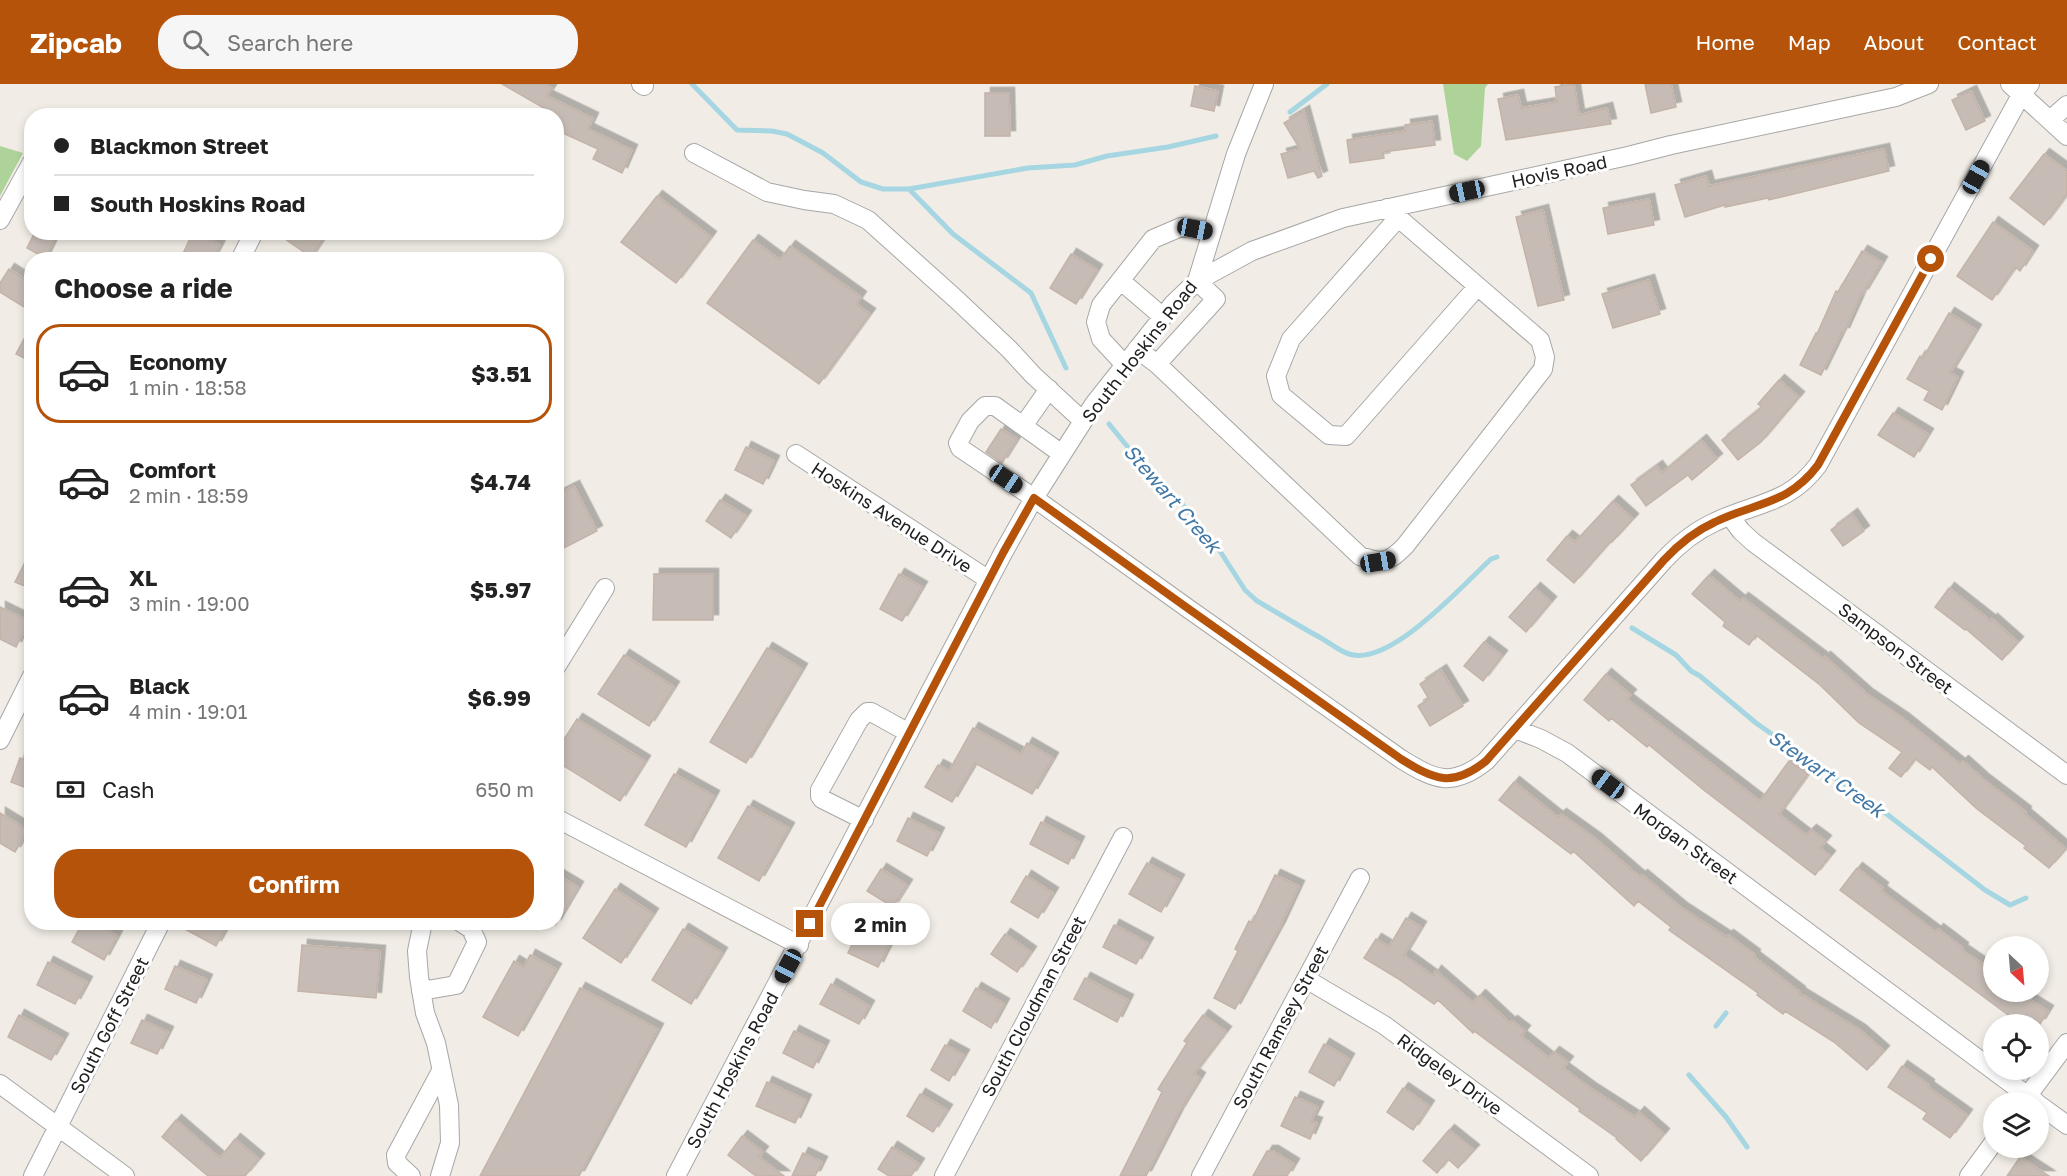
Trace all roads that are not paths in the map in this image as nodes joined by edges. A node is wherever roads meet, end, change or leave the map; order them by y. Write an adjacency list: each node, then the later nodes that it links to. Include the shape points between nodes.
1 (1264, 84): 12 (street, South Hoskins Road, via 1236,154)
2 (1929, 84): 4 (street, Hovis Road)
3 (2020, 88): 6 (street); 26 (street, via 1818,465 1795,490)
4 (1894, 91): 10 (street, Hovis Road)
5 (2067, 105): 6 (street)
6 (2050, 120): 7 (street)
7 (2067, 136)
8 (694, 153): 20 (street, via 767,192 834,204 868,220)
9 (24, 176): 11 (street)
10 (1392, 213): 14 (street, Hovis Road, via 1343,218 1282,239 1252,250); 15 (street); 15 (street, via 1291,339 1276,376 1281,395 1329,435 1346,436)
11 (0, 220)
12 (1212, 232): 13 (street, via 1181,227 1153,239); 14 (street, South Hoskins Road)
13 (1120, 280): 16 (street); 19 (street, via 1101,305 1096,322 1101,339)
14 (1197, 281): 16 (street, South Hoskins Road); 18 (street, via 1216,299)
15 (1477, 287): 18 (street, via 1540,340 1545,357 1543,369 1391,560 1378,562 1360,556)
16 (1163, 317): 17 (street, South Hoskins Road)
17 (1137, 349): 18 (street); 19 (street, South Hoskins Road)
18 (1156, 364)
19 (1125, 365): 21 (street, South Hoskins Road)
20 (1049, 389): 21 (street); 22 (street)
21 (1083, 421): 24 (street, South Hoskins Road)
22 (1023, 426): 24 (street); 25 (street, via 995,406 985,406 957,443)
23 (795, 454): 27 (street, Hoskins Avenue Drive)
24 (1062, 454): 25 (street, South Hoskins Road)
25 (1034, 498): 27 (street, South Hoskins Road); 31 (street, via 1426,774 1450,778 1473,772)
26 (1730, 516): 31 (street, via 1682,542); 34 (street, Sampson Street, via 1753,542)
27 (989, 580): 32 (street, South Hoskins Road)
28 (605, 588): 29 (street)
29 (564, 654)
30 (24, 692): 33 (street)
31 (1515, 729): 48 (street, Morgan Street, via 1567,753)
32 (909, 733): 35 (street, South Hoskins Road); 35 (street, via 867,712 820,790 822,799)
33 (0, 740)
34 (2067, 775)
35 (864, 820): 42 (street, South Hoskins Road)
36 (564, 822): 42 (street)
37 (1124, 837): 59 (street, South Cloudman Street)
38 (1360, 878): 43 (street, South Ramsey Street)
39 (157, 930): 52 (street, South Goff Street)
40 (421, 930): 44 (street, via 417,951)
41 (471, 930): 44 (street, via 477,942 456,986)
42 (799, 945): 58 (street, South Hoskins Road)
43 (1306, 979): 60 (street, South Ramsey Street); 61 (street, Ridgeley Drive, via 1384,1025)
44 (421, 991): 46 (street)
45 (2067, 1043): 49 (street)
46 (441, 1071): 56 (street, via 396,1155 397,1163); 57 (street, via 449,1105 450,1143)
47 (0, 1084): 52 (street)
48 (2019, 1092)
49 (2037, 1092)
50 (2049, 1113): 51 (street, Morgan Street)
51 (2067, 1125)
52 (58, 1127): 54 (street, South Goff Street); 55 (street)
53 (1983, 1157): 62 (street)
54 (33, 1176)
55 (125, 1176)
56 (411, 1176)
57 (440, 1176)
58 (676, 1176)
59 (944, 1176)
60 (1201, 1176)
61 (1589, 1176)
62 (1969, 1176)

